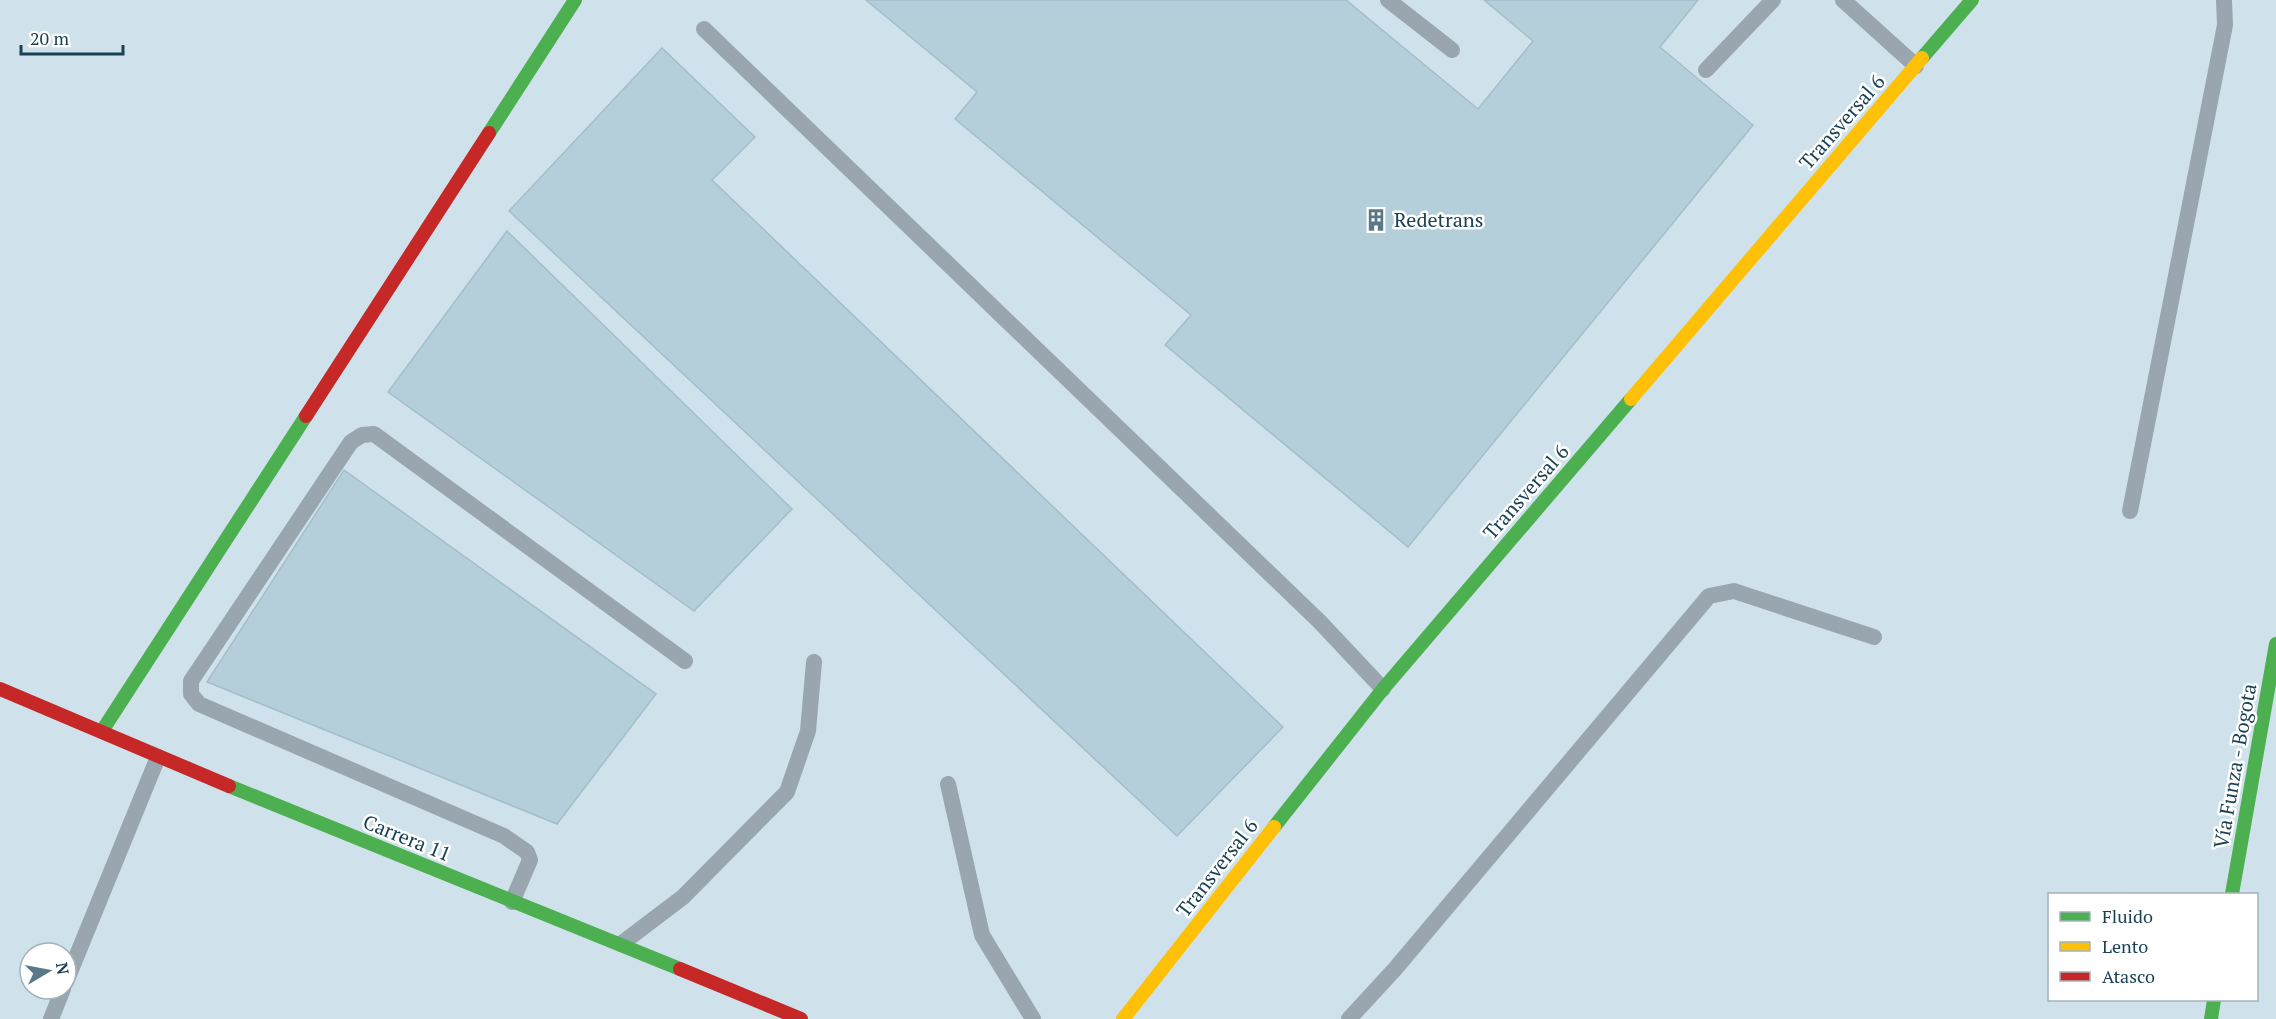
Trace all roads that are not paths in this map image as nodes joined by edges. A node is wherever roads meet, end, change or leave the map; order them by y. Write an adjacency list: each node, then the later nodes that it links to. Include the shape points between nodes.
1 (575, 0): 18 (street)
2 (1388, 0): 8 (lane)
3 (1773, 0): 10 (lane)
4 (1843, 0): 9 (lane)
5 (1972, 0): 9 (street, Transversal 6)
6 (2224, 0): 11 (lane, via 2225,25)
7 (704, 29): 17 (lane, via 1320,622)
8 (1452, 50)
9 (1916, 66): 17 (street, Transversal 6)
10 (1706, 69)
11 (2130, 511)
12 (1874, 637): 31 (lane, via 1734,591 1709,596)
13 (2276, 644): 21 (street, Vía Funza - Bogota)
14 (685, 660): 22 (lane, via 374,434 351,442 191,681 191,694 199,704 504,836 527,852 530,860)
15 (814, 662): 23 (lane, via 808,731 787,792 683,897)
16 (0, 688): 18 (street, Carrera 11)
17 (1383, 689): 30 (street, Transversal 6)
18 (102, 731): 19 (street, Carrera 11)
19 (158, 757): 22 (street, Carrera 11); 24 (lane)
20 (948, 784): 29 (lane, via 982,934)
21 (2232, 893)
22 (512, 902): 23 (street, Carrera 11)
23 (621, 944): 28 (street, Carrera 11)
24 (78, 953)
25 (58, 1001): 27 (lane)
26 (2214, 1001): 32 (street)
27 (51, 1019)
28 (801, 1019)
29 (1033, 1019)
30 (1123, 1019)
31 (1349, 1019)
32 (2211, 1019)

